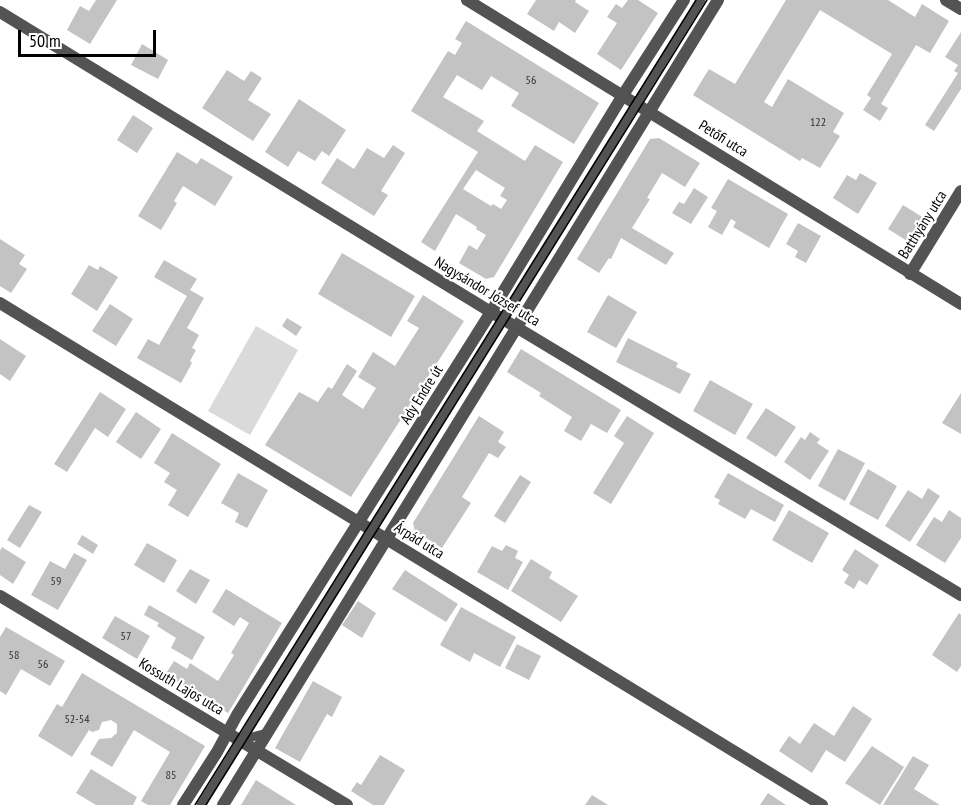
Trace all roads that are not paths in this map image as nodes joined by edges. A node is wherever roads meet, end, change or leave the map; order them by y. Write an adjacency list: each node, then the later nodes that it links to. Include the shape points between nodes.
1 (467, 0): 8 (street, Petőfi utca)
2 (684, 0): 8 (street, Ady Endre út)
3 (701, 0): 9 (lane)
4 (718, 0): 10 (street)
5 (946, 0): 6 (street)
6 (961, 9)
7 (0, 12): 15 (street, Nagysándor József utca)
8 (623, 95): 9 (street, Petőfi utca); 15 (street, Ady Endre út)
9 (636, 103): 10 (street, Petőfi utca); 16 (lane)
10 (650, 111): 12 (street, Petőfi utca); 17 (street)
11 (961, 191): 12 (street, Batthyány utca)
12 (910, 274): 14 (street, Petőfi utca)
13 (0, 303): 18 (street, Árpád utca)
14 (961, 304)
15 (491, 312): 16 (street, Nagysándor József utca); 18 (street, Ady Endre út)
16 (504, 320): 17 (street, Nagysándor József utca); 19 (lane)
17 (516, 327): 20 (street); 21 (street, Nagysándor József utca)
18 (360, 521): 19 (street, Árpád utca); 23 (street, Ady Endre út)
19 (372, 530): 20 (street, Árpád utca); 25 (lane)
20 (386, 538): 24 (street); 31 (street, Árpád utca)
21 (961, 595)
22 (0, 596): 23 (street, Kossuth Lajos utca)
23 (228, 732): 25 (street, Kossuth Lajos utca); 27 (street, Ady Endre út)
24 (267, 733): 25 (lane); 26 (street)
25 (241, 740): 26 (street, Kossuth Lajos utca); 28 (lane)
26 (257, 750): 29 (street); 30 (street, Kossuth Lajos utca)
27 (183, 805)
28 (201, 805)
29 (223, 805)
30 (347, 805)
31 (822, 805)

